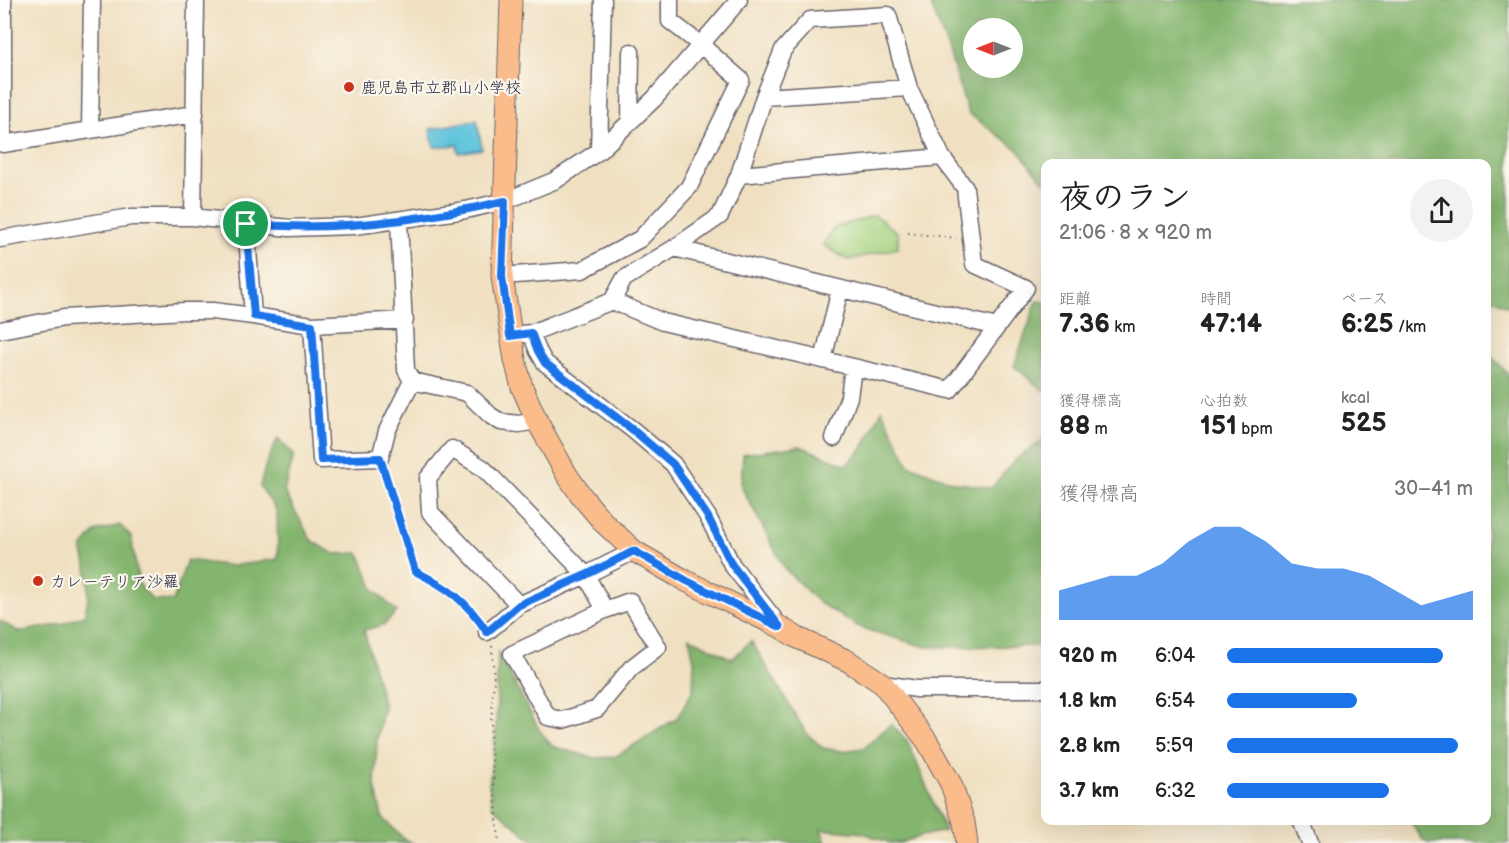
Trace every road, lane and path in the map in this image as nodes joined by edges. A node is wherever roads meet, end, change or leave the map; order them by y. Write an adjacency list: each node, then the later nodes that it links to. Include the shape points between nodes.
1 (3, 0): 14 (street, via 3,144)
2 (92, 0): 14 (street)
3 (196, 0): 12 (street)
4 (511, 0): 18 (main road)
5 (603, 0): 15 (street)
6 (670, 0): 8 (street, via 670,21)
7 (739, 0): 8 (street)
8 (701, 45): 13 (street); 26 (street, via 741,80 688,187 640,238 582,270)
9 (631, 52): 13 (street)
10 (909, 88): 11 (street); 11 (street, via 888,15 810,20 783,50); 16 (street)
11 (764, 97): 17 (street)
12 (195, 114): 14 (street); 19 (street)
13 (630, 122): 15 (street)
14 (90, 130)
15 (599, 151): 18 (street, via 556,180)
16 (942, 157): 17 (street); 24 (street, via 964,188)
17 (739, 175): 25 (street, via 720,216)
18 (505, 201): 20 (street); 26 (main road)
19 (193, 217): 21 (street); 23 (street, via 132,217)
20 (399, 220): 21 (street, via 317,228); 30 (street)
21 (246, 224): 29 (street)
22 (908, 233): 24 (path)
23 (0, 239)
24 (971, 239): 32 (street, via 974,264 1026,288)
25 (674, 248): 27 (street); 28 (street, via 624,279)
26 (502, 276): 35 (main road)
27 (840, 289): 32 (street); 36 (street)
28 (612, 301): 34 (street); 36 (street, via 663,322)
29 (254, 316): 31 (street); 33 (street, via 185,311 64,318)
30 (405, 320): 31 (street); 38 (street, via 406,370)
31 (312, 325): 41 (street, via 321,460)
32 (997, 327): 37 (street, via 950,390)
33 (0, 330)
34 (531, 333): 35 (street); 46 (street, via 545,363 673,464 708,517 732,565)
35 (510, 336): 39 (main road, via 522,387)
36 (823, 360): 37 (street)
37 (853, 367): 40 (street, via 849,397)
38 (412, 381): 39 (street, via 467,393 501,422); 41 (street, via 387,431)
39 (537, 421): 42 (main road, via 583,498)
40 (834, 438)
41 (380, 458): 47 (path, via 415,571 444,586 473,610)
42 (634, 551): 43 (street); 46 (main road)
43 (586, 575): 44 (street); 44 (street, via 483,468 452,449 428,478 430,512); 45 (street)
44 (519, 605): 47 (street)
45 (605, 610): 45 (street, via 512,654 548,717 563,720 597,709 631,668 658,647 630,601)
46 (780, 627): 48 (main road, via 848,661)
47 (487, 632): 51 (path, via 492,639 490,739)
48 (883, 684): 49 (street, via 917,689); 52 (main road, via 927,741 951,784)
49 (1041, 689)
50 (1303, 825): 53 (street)
51 (499, 841)
52 (967, 843)
53 (1310, 843)

